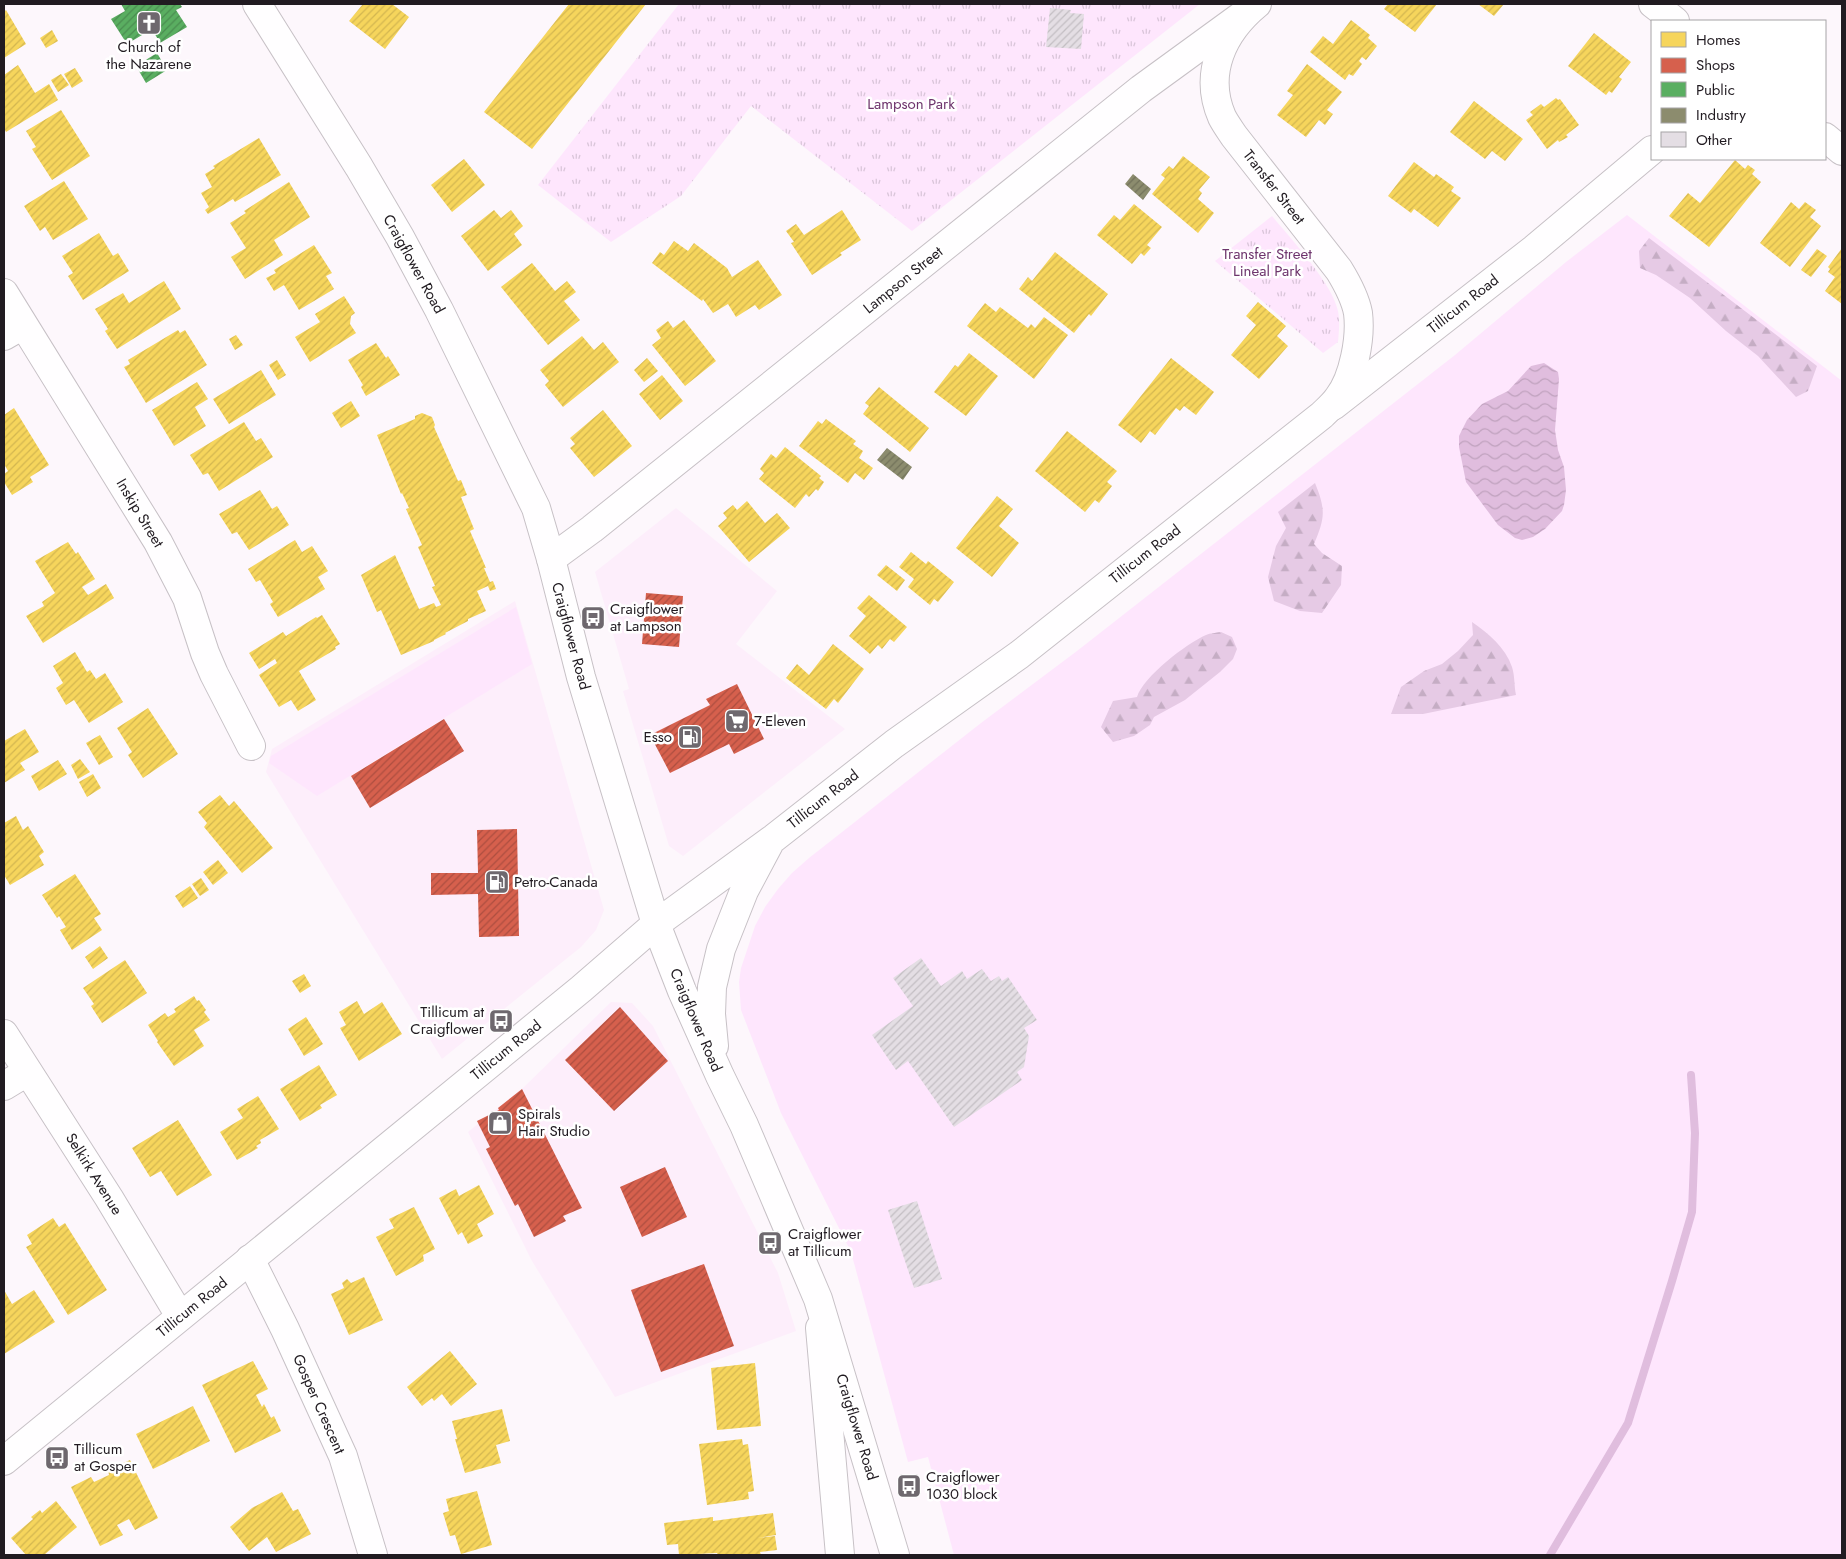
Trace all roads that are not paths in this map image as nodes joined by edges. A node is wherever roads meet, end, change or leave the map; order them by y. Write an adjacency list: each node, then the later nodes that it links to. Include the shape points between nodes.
1 (257, 4): 11 (main road, Craigflower Road, via 364,175 439,310 536,508)
2 (1653, 4): 4 (main road)
3 (1253, 7): 10 (main road, Transfer Street, via 1233,27 1221,48 1216,70 1216,94 1222,117 1339,270 1351,290 1358,313 1356,355 1350,378); 11 (main road, Lampson Street, via 1141,89)
4 (1674, 20)
5 (1826, 138): 7 (main road)
6 (1651, 151): 10 (main road, Tillicum Road, via 1526,255)
7 (1842, 151)
8 (4, 293): 9 (main road, Inskip Street)
9 (14, 330): 12 (main road, Inskip Street, via 158,542 187,598 214,674)
10 (1322, 415): 13 (main road, Tillicum Road, via 1019,654 894,744)
11 (551, 559): 14 (main road, Craigflower Road, via 581,677)
12 (251, 746)
13 (772, 839): 14 (main road, Tillicum Road); 18 (main road, via 732,920 712,987 714,1046)
14 (656, 924): 18 (main road, Craigflower Road); 19 (main road, Tillicum Road)
15 (4, 1034): 16 (main road, Selkirk Avenue)
16 (26, 1072): 17 (main road); 21 (main road, Selkirk Avenue, via 109,1198)
17 (4, 1086)
18 (732, 1102): 20 (main road, Craigflower Road)
19 (250, 1259): 21 (main road, Tillicum Road); 23 (main road, Gosper Crescent, via 343,1456)
20 (818, 1299): 24 (main road, Craigflower Road); 25 (main road, Craigflower Road)
21 (180, 1316): 22 (main road, Tillicum Road)
22 (4, 1460)
23 (373, 1555)
24 (840, 1555)
25 (895, 1555)

